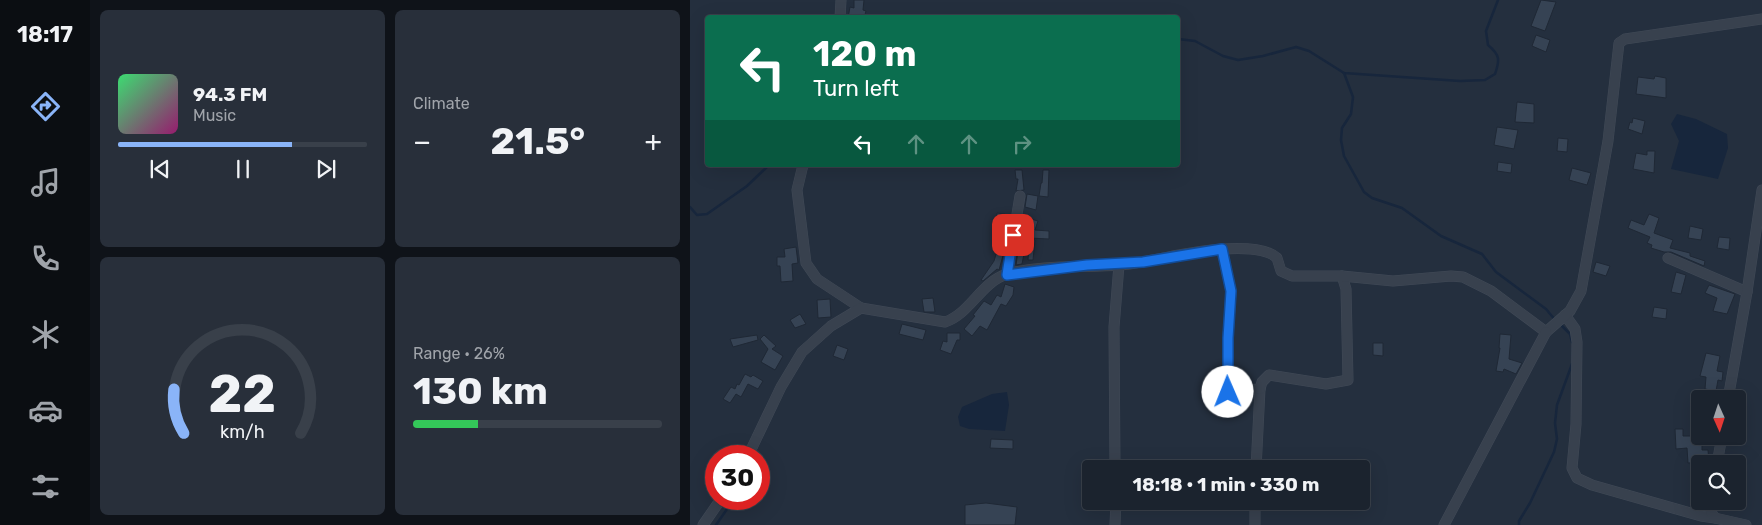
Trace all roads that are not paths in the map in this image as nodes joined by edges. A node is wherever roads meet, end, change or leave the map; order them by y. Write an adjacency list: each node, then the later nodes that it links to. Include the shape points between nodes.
1 (841, 0): 2 (street)
2 (840, 15)
3 (1762, 19): 14 (street, via 1619,42 1608,141 1581,291)
4 (803, 167): 13 (street, via 797,190 806,263 817,279)
5 (1762, 190): 12 (street)
6 (1020, 196): 10 (street)
7 (1222, 249): 9 (street); 11 (street, via 1265,251 1277,258 1281,271 1287,275); 16 (street, via 1231,291 1228,392)
8 (1668, 258): 12 (street)
9 (1118, 265): 10 (street, via 1087,265); 19 (street, via 1114,327)
10 (1007, 275): 13 (street, via 994,281 955,319 945,322)
11 (1342, 276): 15 (street, via 1393,281 1451,276 1463,278 1491,291); 16 (street, via 1346,289 1348,380 1326,384 1269,375)
12 (1747, 292): 17 (street)
13 (861, 308): 18 (street, via 831,326 802,352)
14 (1563, 317): 15 (street); 25 (street, via 1575,329 1578,342 1573,474 1592,485)
15 (1548, 330): 29 (street)
16 (1260, 389): 20 (street)
17 (1730, 390)
18 (753, 445)
19 (1115, 460)
20 (1256, 460)
21 (713, 510): 26 (street)
22 (1116, 510): 27 (street)
23 (1255, 510): 28 (street)
24 (1711, 510): 25 (street)
25 (1715, 518): 30 (street)
26 (703, 525)
27 (1115, 525)
28 (1255, 525)
29 (1444, 525)
30 (1746, 525)

